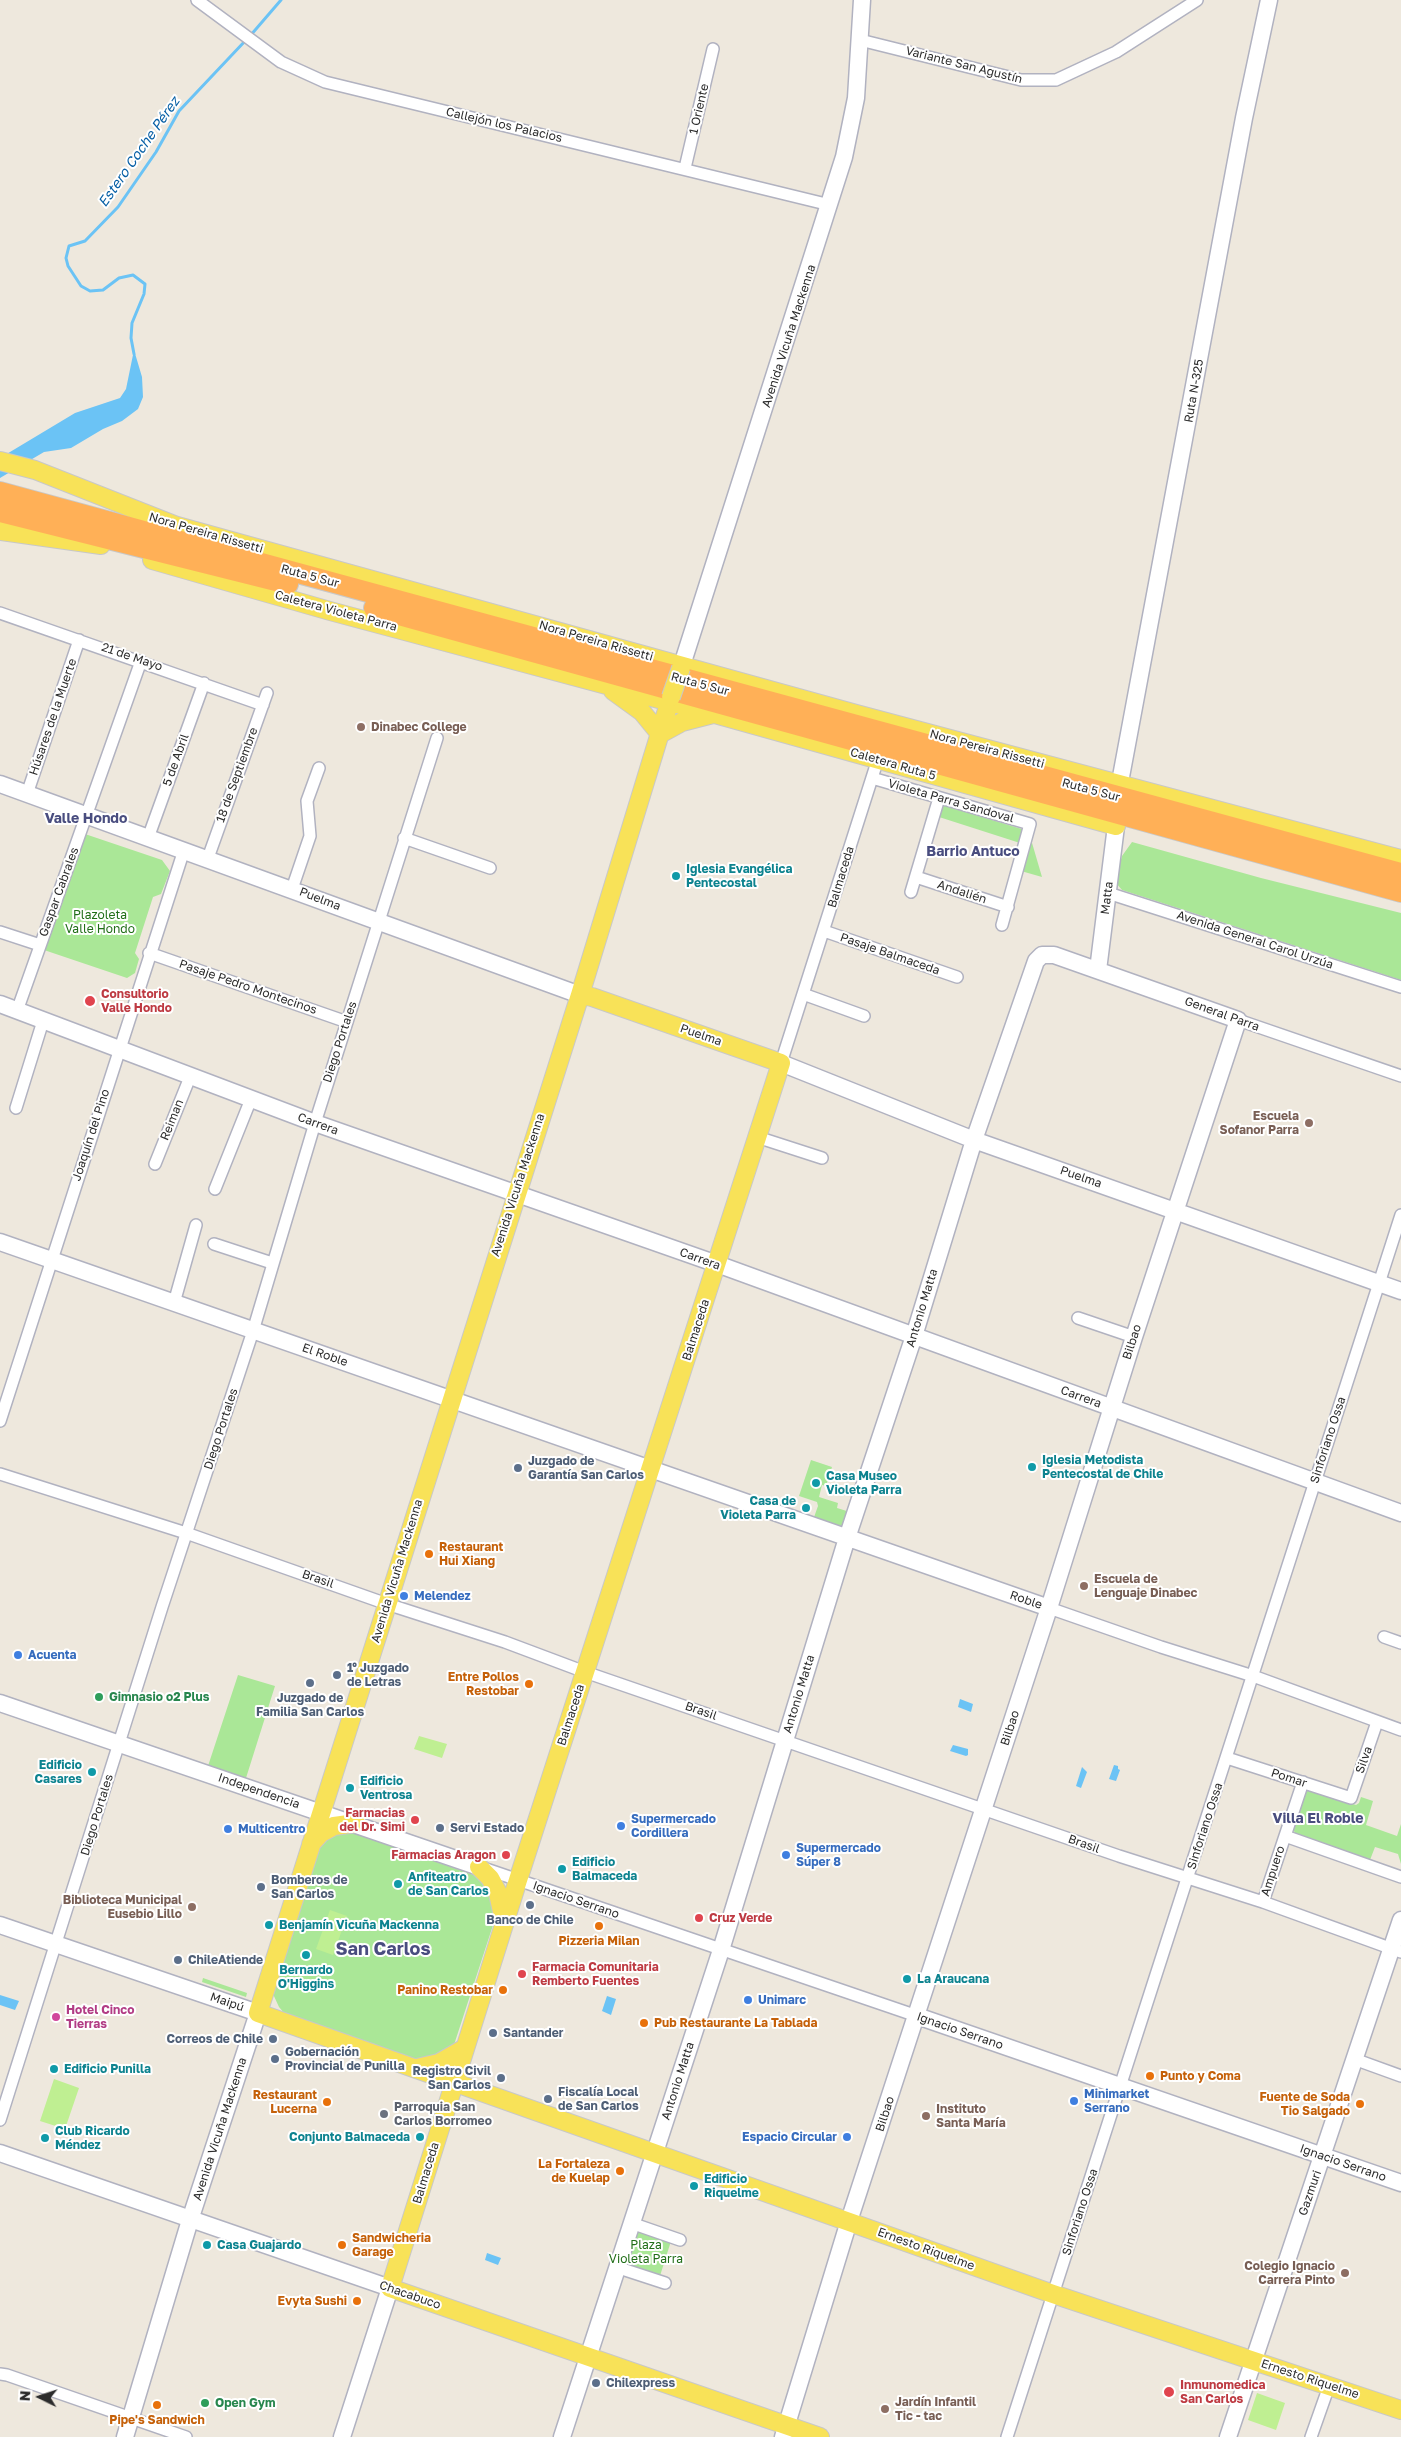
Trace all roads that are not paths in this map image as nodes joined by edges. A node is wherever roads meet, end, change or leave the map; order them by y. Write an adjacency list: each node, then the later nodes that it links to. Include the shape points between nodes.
1 (197, 0): 7 (street, Callejón los Palacios, via 281,62 325,82)
2 (862, 0): 5 (street, Avenida Vicuña Mackenna)
3 (1197, 0): 5 (street, Variante San Agustín, via 1116,52 1056,80 1021,80)
4 (1270, 0): 28 (street, Ruta N-325, via 1244,118)
5 (860, 40): 8 (street, Avenida Vicuña Mackenna, via 850,133)
6 (713, 49): 7 (street, 1 Oriente)
7 (686, 168): 8 (street, Callejón los Palacios)
8 (830, 205): 16 (street, Avenida Vicuña Mackenna)
9 (0, 461): 16 (main road, Nora Pereira Rissetti, via 35,470 177,526)
10 (5, 493): 40 (highway, Ruta 5 Sur)
11 (0, 512): 43 (highway, Ruta 5 Sur, via 294,586)
12 (0, 531): 17 (main road, Caletera Violeta Parra, via 104,546)
13 (0, 613): 14 (street, 21 de Mayo)
14 (80, 640): 15 (street, 21 de Mayo); 30 (street, Húsares de la Muerte)
15 (141, 660): 18 (street, 21 de Mayo); 32 (street, Gaspar Cabrales)
16 (681, 666): 20 (main road, Avenida Vicuña Mackenna, bridge); 28 (main road, Nora Pereira Rissetti)
17 (597, 682): 20 (main road, Caletera Violeta Parra); 23 (main road, via 642,712)
18 (204, 683): 21 (street, 21 de Mayo); 34 (street, 5 de Abril)
19 (267, 693): 21 (street, 18 de Septiembre)
20 (671, 700): 22 (main road, Caletera Ruta 5); 23 (main road, Avenida Vicuña Mackenna)
21 (262, 704): 37 (street, 18 de Septiembre)
22 (715, 714): 23 (main road, via 682,722); 25 (main road, Caletera Ruta 5)
23 (660, 734): 58 (main road, Avenida Vicuña Mackenna)
24 (437, 738): 35 (street, Diego Portales)
25 (878, 759): 27 (street, Balmaceda); 33 (main road, Caletera Ruta 5)
26 (319, 768): 42 (street, via 307,801 310,836)
27 (872, 778): 31 (street, Violeta Parra Sandoval); 49 (street, Balmaceda)
28 (1120, 782): 38 (main road, Nora Pereira Rissetti)
29 (0, 784): 30 (street, Puelma)
30 (27, 794): 32 (street, Puelma)
31 (939, 798): 41 (street); 46 (street, Violeta Parra Sandoval, via 1030,824)
32 (87, 816): 34 (street, Puelma); 51 (street, Gaspar Cabrales)
33 (1116, 826): 43 (highway, via 1257,864); 45 (street, Matta)
34 (148, 838): 36 (street, Puelma)
35 (404, 838): 39 (street); 47 (street, Diego Portales)
36 (184, 850): 37 (street, Puelma); 52 (street, Joaquín del Pino)
37 (208, 858): 42 (street, Puelma)
38 (1401, 859)
39 (490, 868)
40 (1401, 873)
41 (916, 877): 44 (street); 46 (street, Andalién)
42 (292, 889): 47 (street, Puelma)
43 (1395, 891)
44 (911, 892)
45 (1108, 893): 54 (street, Matta); 56 (street, Avenida General Carol Urzúa)
46 (1008, 907): 48 (street)
47 (378, 922): 58 (street, Puelma); 64 (street, Diego Portales)
48 (1002, 926)
49 (824, 931): 55 (street, Pasaje Balmaceda); 57 (street, Balmaceda)
50 (0, 932): 51 (street)
51 (40, 945): 60 (street, Gaspar Cabrales)
52 (149, 953): 64 (street, Pasaje Pedro Montecinos); 65 (street, Joaquín del Pino)
53 (1042, 955): 54 (street, General Parra, via 1054,955); 73 (street, Antonio Matta, via 1036,960)
54 (1098, 970): 62 (street, General Parra)
55 (957, 977)
56 (1401, 987)
57 (802, 994): 61 (street); 66 (street, Balmaceda)
58 (580, 995): 66 (main road, Puelma); 77 (main road, Avenida Vicuña Mackenna)
59 (0, 1004): 60 (street, Carrera)
60 (17, 1011): 63 (street, Carrera)
61 (864, 1016)
62 (1238, 1020): 67 (street, General Parra); 78 (street, Bilbao)
63 (43, 1021): 65 (street, Carrera); 70 (street)
64 (346, 1022): 71 (street, Diego Portales)
65 (118, 1049): 68 (street, Carrera); 83 (street, Joaquín del Pino)
66 (781, 1063): 72 (main road, Balmaceda); 73 (street, Puelma)
67 (1401, 1076)
68 (190, 1077): 69 (street, Carrera); 75 (street, Reiman)
69 (251, 1099): 71 (street, Carrera); 76 (street)
70 (16, 1108)
71 (314, 1123): 77 (street, Carrera); 84 (street, Diego Portales)
72 (756, 1136): 74 (street); 85 (main road, Balmaceda)
73 (974, 1140): 78 (street, Puelma); 91 (street, Antonio Matta)
74 (822, 1158)
75 (155, 1164)
76 (215, 1189)
77 (516, 1193): 85 (street, Carrera); 93 (main road, Avenida Vicuña Mackenna)
78 (1176, 1210): 86 (street, Puelma); 92 (street, Bilbao)
79 (1401, 1215): 86 (street, Sinforiano Ossa)
80 (196, 1226): 88 (street)
81 (0, 1242): 83 (street, El Roble)
82 (214, 1244): 84 (street)
83 (52, 1260): 88 (street, El Roble); 95 (street, Joaquín del Pino)
84 (272, 1263): 90 (street, Diego Portales)
85 (717, 1264): 91 (street, Carrera); 96 (main road, Balmaceda)
86 (1380, 1284): 87 (street, Puelma); 98 (street, Sinforiano Ossa)
87 (1401, 1291)
88 (174, 1302): 90 (street, El Roble)
89 (1078, 1318): 92 (street)
90 (253, 1331): 93 (street, El Roble); 100 (street, Diego Portales)
91 (914, 1336): 94 (street, Carrera); 101 (street, Antonio Matta)
92 (1134, 1337): 94 (street, Bilbao)
93 (451, 1398): 96 (street, El Roble); 102 (main road, Avenida Vicuña Mackenna)
94 (1112, 1409): 98 (street, Carrera); 103 (street, Bilbao)
95 (0, 1421)
96 (651, 1468): 101 (street, Roble); 106 (main road, Balmaceda)
97 (0, 1474): 100 (street, Brasil)
98 (1314, 1482): 99 (street, Carrera); 107 (street, Sinforiano Ossa)
99 (1401, 1512)
100 (186, 1533): 102 (street, Brasil); 112 (street, Diego Portales)
101 (847, 1538): 103 (street, Roble); 111 (street, Antonio Matta)
102 (387, 1604): 106 (street, Brasil); 117 (main road, Avenida Vicuña Mackenna)
103 (1049, 1608): 107 (street, Roble, via 1161,1648); 116 (street, Bilbao)
104 (1384, 1637): 105 (street)
105 (1401, 1643)
106 (585, 1672): 111 (street, Brasil); 124 (main road, Balmaceda)
107 (1253, 1676): 109 (street, Roble); 113 (street, Sinforiano Ossa)
108 (0, 1703): 112 (street, Independencia)
109 (1377, 1722): 110 (street, Roble); 115 (street, Silva)
110 (1401, 1730)
111 (784, 1740): 116 (street, Brasil); 130 (street, Antonio Matta)
112 (119, 1744): 117 (street, Independencia); 129 (street, Diego Portales)
113 (1227, 1758): 114 (street, Pomar); 123 (street, Sinforiano Ossa)
114 (1303, 1782): 115 (street, Pomar); 119 (street, Ampuero)
115 (1351, 1798)
116 (984, 1808): 123 (street, Brasil); 134 (street, Bilbao)
117 (320, 1811): 118 (street, Independencia); 120 (main road, Avenida Vicuña Mackenna)
118 (356, 1823): 120 (main road, via 328,1828 315,1839); 121 (street, Independencia)
119 (1285, 1836): 122 (street); 125 (street, Ampuero)
120 (307, 1853): 132 (main road, Avenida Vicuña Mackenna)
121 (479, 1867): 124 (street, Independencia); 128 (main road, via 490,1878 498,1894)
122 (1401, 1877)
123 (1188, 1878): 125 (street, Brasil); 141 (street, Sinforiano Ossa)
124 (518, 1880): 128 (main road, Balmaceda); 130 (street, Ignacio Serrano)
125 (1263, 1902): 131 (street, Brasil)
126 (1401, 1920): 131 (street, Gazmuri)
127 (0, 1925): 129 (street, Maipú)
128 (504, 1927): 136 (main road, Balmaceda)
129 (56, 1945): 133 (street, Maipú); 142 (street, Diego Portales)
130 (721, 1950): 134 (street, Ignacio Serrano); 143 (street, Antonio Matta)
131 (1397, 1950): 137 (street, Gazmuri)
132 (268, 1974): 133 (main road, Avenida Vicuña Mackenna); 135 (main road, via 274,2003)
133 (258, 2013): 135 (main road, Maipú); 147 (street, Avenida Vicuña Mackenna)
134 (917, 2016): 141 (street, Ignacio Serrano); 148 (street, Bilbao)
135 (293, 2026): 138 (main road, Maipú)
136 (465, 2048): 138 (main road, via 439,2063); 140 (main road, Balmaceda)
137 (1354, 2060): 139 (street); 145 (street, Gazmuri)
138 (416, 2068): 140 (main road, Maipú)
139 (1401, 2076)
140 (454, 2081): 143 (main road, Ernesto Riquelme); 153 (main road, Balmaceda)
141 (1121, 2086): 145 (street, Ignacio Serrano); 154 (street, Sinforiano Ossa)
142 (0, 2120)
143 (654, 2152): 148 (main road, Ernesto Riquelme); 149 (street, Antonio Matta)
144 (0, 2153): 147 (street, Chacabuco)
145 (1322, 2156): 146 (street, Ignacio Serrano); 156 (street, Gazmuri)
146 (1401, 2183)
147 (190, 2220): 153 (street, Chacabuco); 160 (street, Avenida Vicuña Mackenna)
148 (849, 2221): 154 (main road, Ernesto Riquelme); 161 (street, Bilbao)
149 (631, 2223): 150 (street); 151 (street, Antonio Matta)
150 (680, 2240)
151 (616, 2267): 152 (street); 155 (street, Antonio Matta)
152 (665, 2283)
153 (390, 2288): 155 (main road, Chacabuco); 164 (street, Balmaceda)
154 (1054, 2294): 156 (main road, Ernesto Riquelme); 167 (street, Sinforiano Ossa)
155 (588, 2356): 161 (main road, Chacabuco); 165 (street, Antonio Matta)
156 (1254, 2361): 158 (main road, Ernesto Riquelme); 168 (street, Gazmuri)
157 (0, 2374): 160 (street)
158 (1329, 2386): 159 (main road, Ernesto Riquelme); 169 (street)
159 (1401, 2410)
160 (131, 2418): 162 (street, Avenida Vicuña Mackenna); 163 (street)
161 (785, 2431): 166 (main road, Chacabuco)
162 (125, 2437)
163 (186, 2437)
164 (342, 2437)
165 (562, 2437)
166 (820, 2437)
167 (1007, 2437)
168 (1228, 2437)
169 (1310, 2437)

